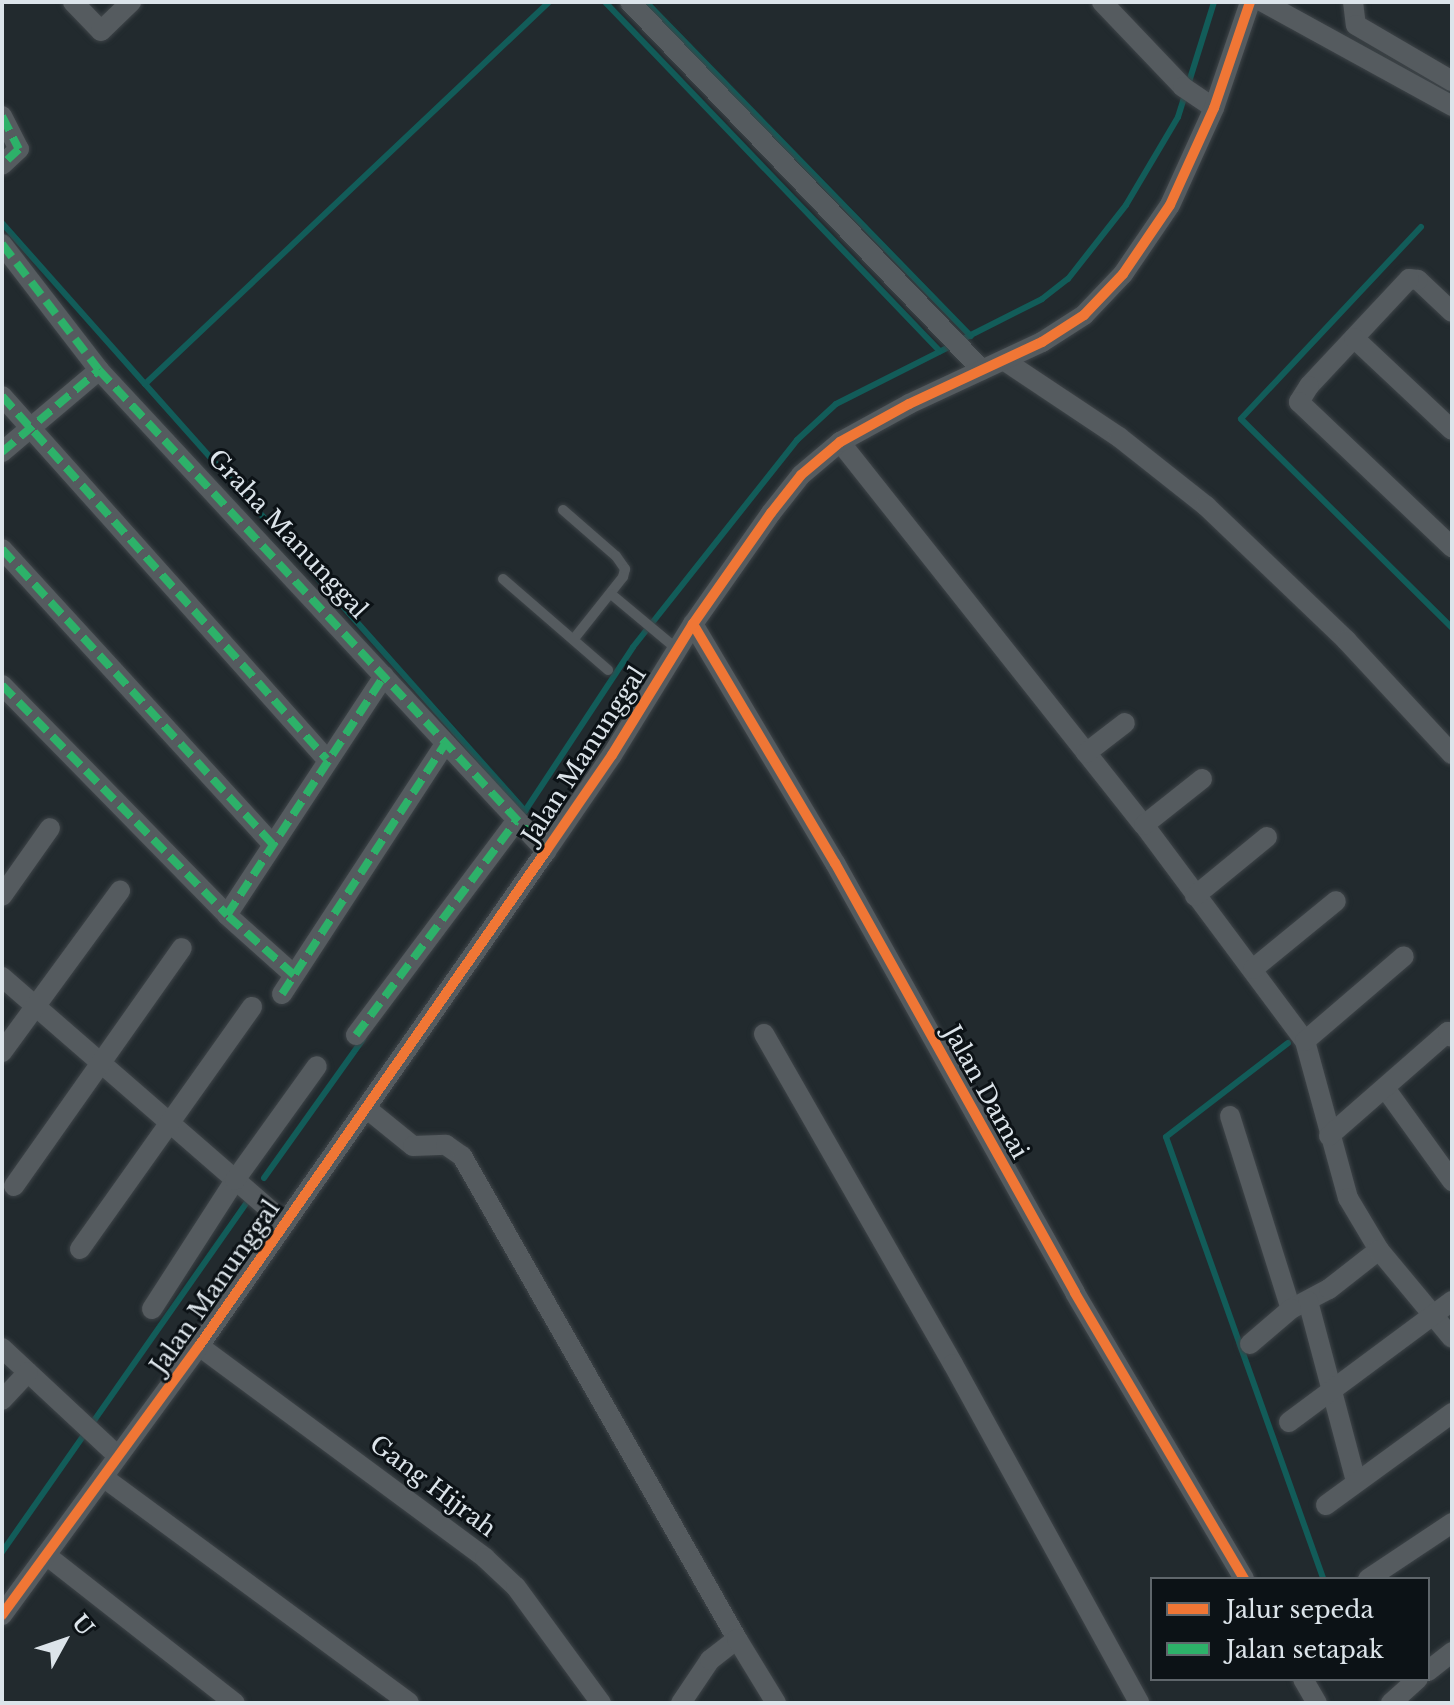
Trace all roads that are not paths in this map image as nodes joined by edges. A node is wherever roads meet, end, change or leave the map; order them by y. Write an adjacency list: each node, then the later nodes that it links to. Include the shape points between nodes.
1 (73, 2): 2 (street, via 101,31)
2 (131, 2)
3 (630, 2): 17 (street)
4 (1102, 2): 9 (street, via 1183,87)
5 (1250, 2): 9 (street, Jalan Manunggal)
6 (1263, 2): 10 (street)
7 (1353, 2): 8 (street, via 1356,25)
8 (1452, 81)
9 (1209, 106): 16 (street, Jalan Manunggal, via 1170,205 1123,274 1084,315)
10 (1452, 106)
11 (2, 116): 12 (street, via 19,149)
12 (2, 165)
13 (2, 244): 18 (street, Graha Manunggal)
14 (1452, 312): 15 (street, via 1418,280 1409,279)
15 (1354, 338): 21 (street); 25 (street, via 1299,402)
16 (1005, 361): 17 (street, Jalan Manunggal); 38 (street, via 1119,437 1206,506 1346,640)
17 (980, 368): 22 (street, Jalan Manunggal)
18 (99, 370): 20 (street); 33 (street, Graha Manunggal)
19 (2, 396): 20 (street)
20 (29, 429): 23 (street); 39 (street)
21 (1452, 430)
22 (840, 442): 29 (street, Jalan Manunggal, via 801,475); 37 (street)
23 (2, 452)
24 (563, 510): 28 (lane, via 621,561 623,577)
25 (1452, 547)
26 (2, 549): 45 (street)
27 (503, 579): 30 (lane)
28 (611, 594): 30 (lane); 31 (lane)
29 (693, 624): 31 (street, Jalan Manunggal); 97 (street, Jalan Damai)
30 (573, 640): 32 (lane)
31 (674, 647): 46 (street, Jalan Manunggal, via 612,755)
32 (608, 670)
33 (384, 676): 36 (street, Graha Manunggal); 39 (street)
34 (2, 685): 51 (street)
35 (1125, 723): 37 (street)
36 (445, 744): 41 (street, Graha Manunggal); 55 (street)
37 (1086, 753): 42 (street)
38 (1452, 754)
39 (326, 759): 45 (street)
40 (1202, 779): 42 (street)
41 (516, 822): 46 (street, Graha Manunggal); 62 (street)
42 (1144, 825): 49 (street)
43 (50, 828): 48 (street)
44 (1267, 837): 49 (street)
45 (272, 844): 51 (street)
46 (544, 850): 68 (street, Jalan Manunggal)
47 (120, 891): 58 (street)
48 (2, 896)
49 (1195, 896): 54 (street)
50 (1336, 901): 54 (street)
51 (227, 915): 55 (street)
52 (182, 948): 65 (street)
53 (1404, 956): 63 (street)
54 (1253, 969): 63 (street)
55 (294, 975): 57 (street)
56 (2, 977): 58 (street)
57 (282, 994)
58 (34, 1005): 64 (street); 65 (street)
59 (252, 1007): 70 (street)
60 (1451, 1033): 67 (street)
61 (764, 1034): 110 (street)
62 (356, 1035)
63 (1305, 1041): 71 (street)
64 (2, 1052)
65 (101, 1063): 70 (street); 74 (street)
66 (317, 1066): 73 (street)
67 (1385, 1088): 71 (street); 72 (street)
68 (366, 1108): 75 (street, Jalan Manunggal); 100 (street, via 413,1146 446,1145 462,1156)
69 (1230, 1116): 79 (street)
70 (170, 1123): 73 (street); 76 (street)
71 (1329, 1136): 77 (street, via 1348,1198)
72 (1452, 1181)
73 (238, 1182): 75 (street); 80 (street)
74 (14, 1186)
75 (285, 1223): 84 (street, Jalan Manunggal)
76 (80, 1249)
77 (1379, 1250): 79 (street); 81 (street)
78 (1452, 1301): 81 (street)
79 (1300, 1305): 83 (street); 87 (street)
80 (152, 1309)
81 (1434, 1315): 82 (street); 87 (street)
82 (1452, 1338)
83 (1250, 1344)
84 (199, 1346): 91 (street, Jalan Manunggal); 107 (street, Gang Hijrah, via 485,1558 516,1587)
85 (2, 1348): 86 (street)
86 (28, 1372): 88 (street); 91 (street)
87 (1332, 1390): 90 (street); 93 (street)
88 (2, 1400)
89 (1452, 1413): 93 (street)
90 (1289, 1422)
91 (118, 1456): 92 (street, Jalan Manunggal)
92 (103, 1477): 96 (street, Jalan Manunggal); 106 (street)
93 (1356, 1481): 94 (street)
94 (1326, 1505)
95 (1452, 1523): 98 (street)
96 (46, 1555): 99 (street, Jalan Manunggal); 105 (street)
97 (1243, 1577)
98 (1371, 1577)
99 (2, 1615)
100 (737, 1639): 108 (street, via 710,1660); 109 (street)
101 (1452, 1652): 102 (street)
102 (1430, 1669)
103 (1304, 1681): 111 (street)
104 (1416, 1681): 112 (street)
105 (235, 1703)
106 (409, 1703)
107 (601, 1703)
108 (681, 1703)
109 (776, 1703)
110 (1139, 1703)
111 (1317, 1703)
112 (1391, 1703)

